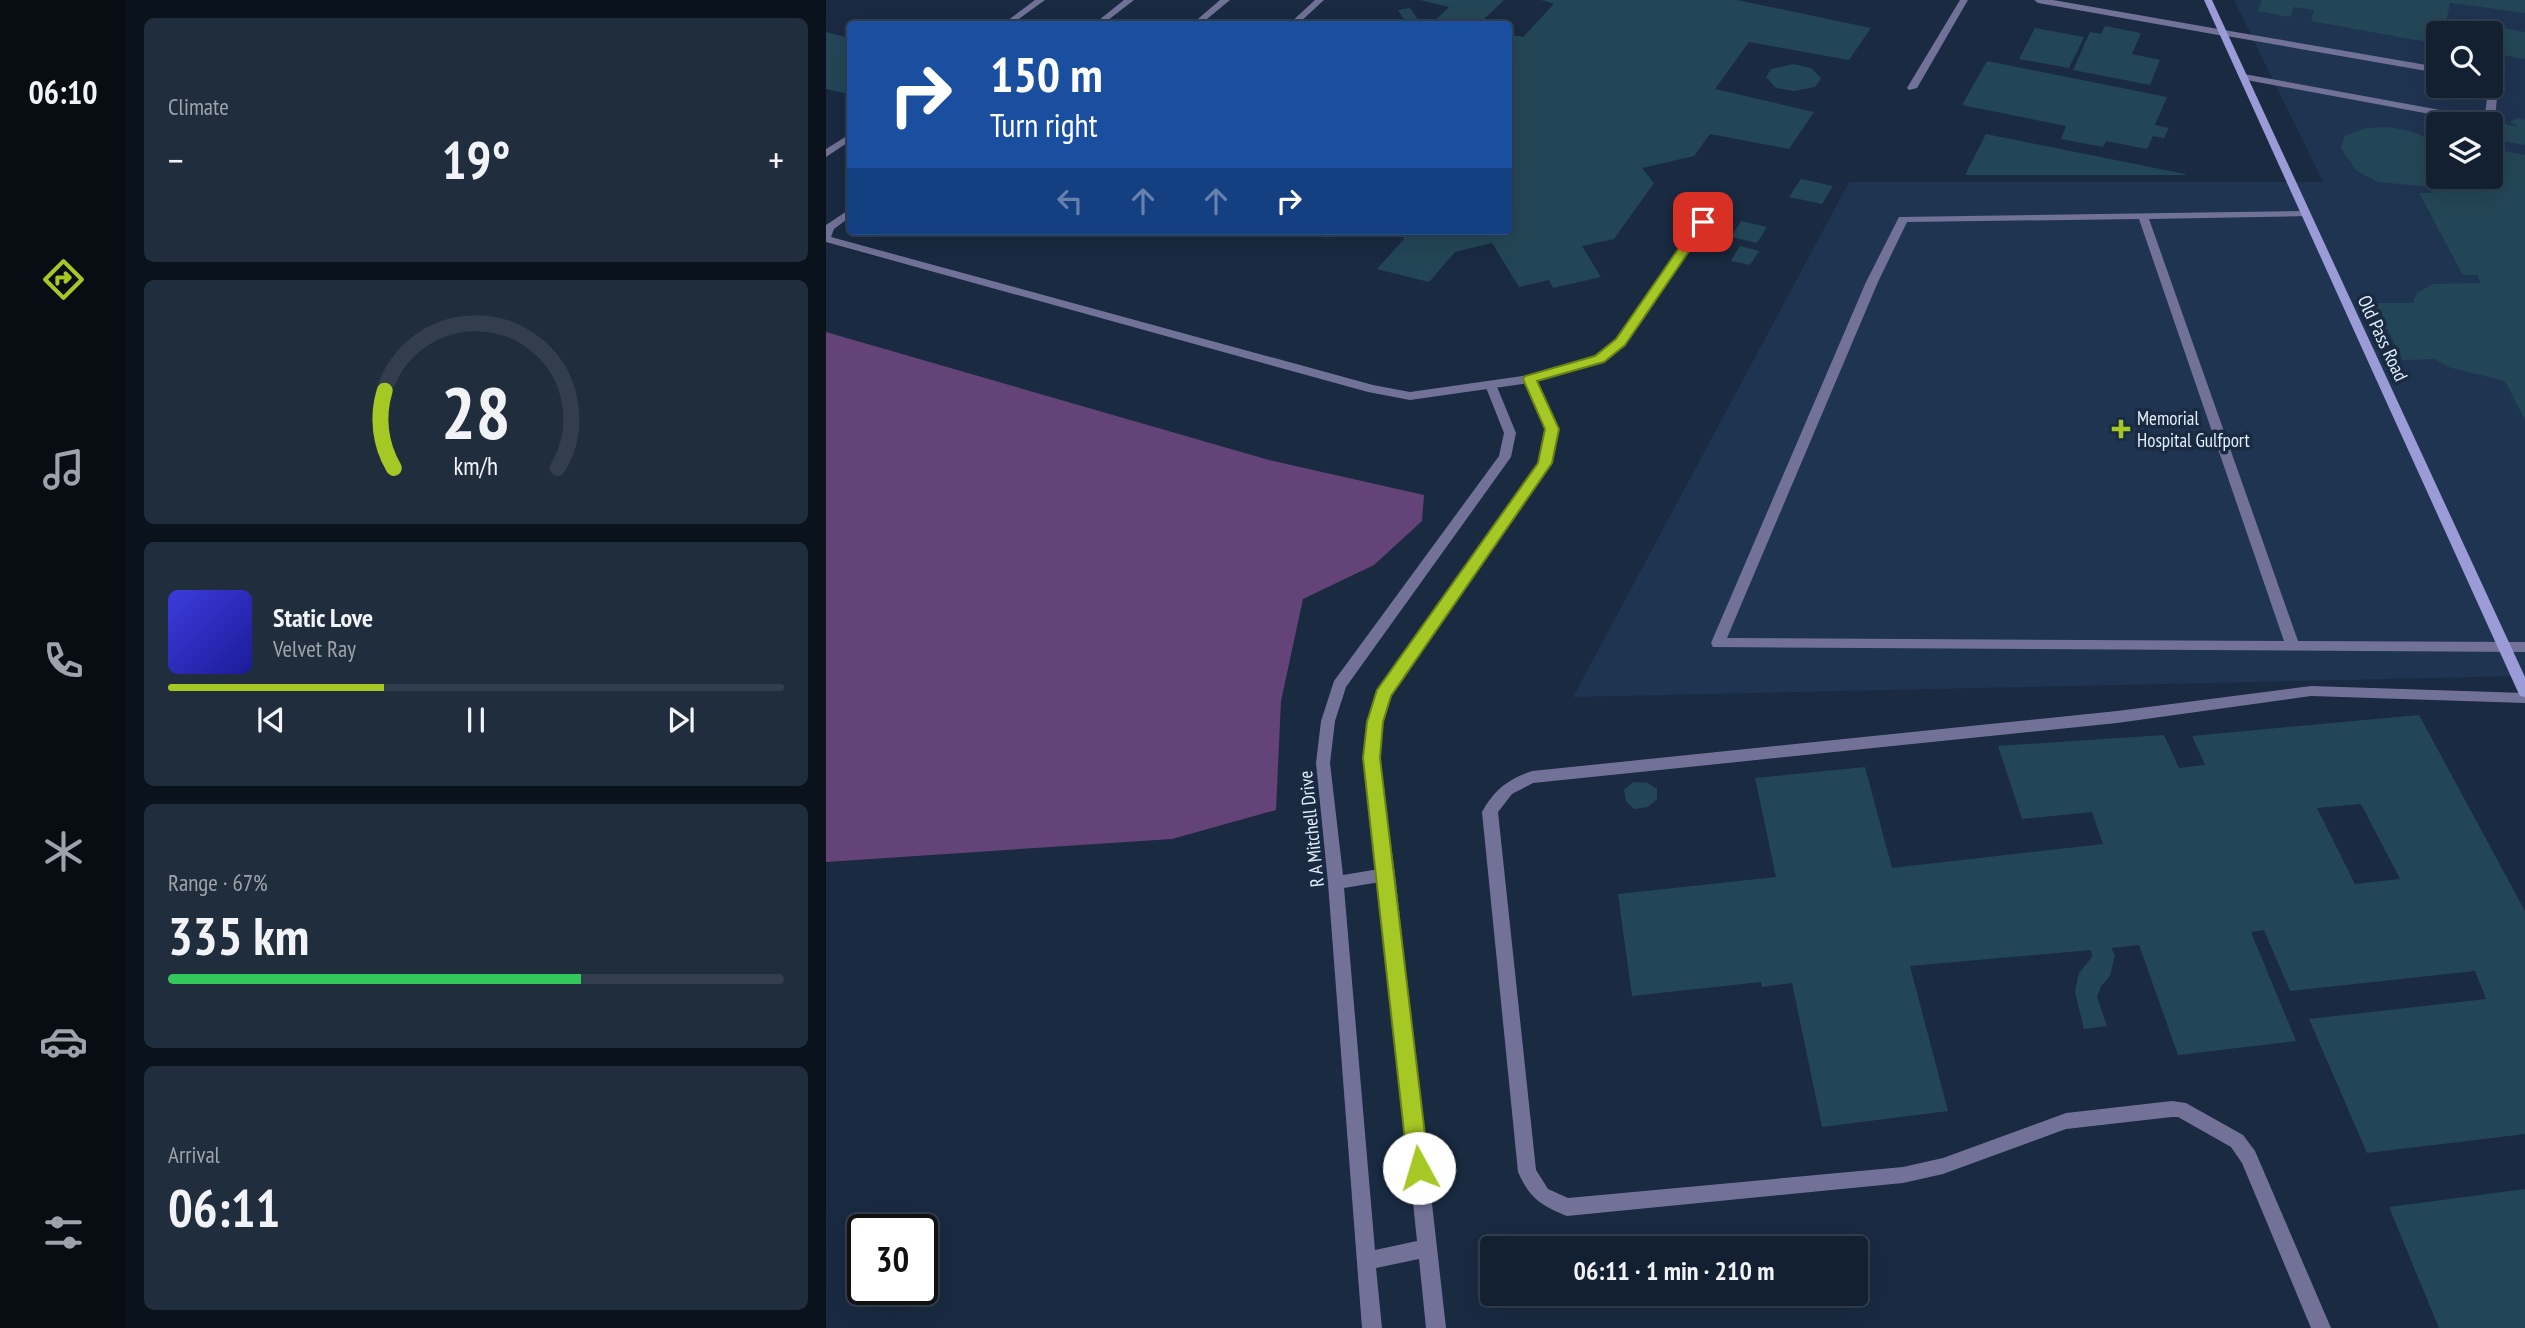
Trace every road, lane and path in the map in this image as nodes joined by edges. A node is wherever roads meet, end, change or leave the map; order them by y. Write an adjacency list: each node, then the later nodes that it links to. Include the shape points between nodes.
1 (1041, 0): 8 (street)
2 (1130, 0): 9 (street)
3 (1226, 0): 10 (street)
4 (1320, 0): 11 (street)
5 (1964, 0): 15 (street)
6 (2038, 0): 12 (street)
7 (2208, 0): 12 (main road, Old Pass Road)
8 (1011, 21)
9 (1102, 21)
10 (1200, 21)
11 (1296, 21)
12 (2224, 33): 13 (street); 14 (main road, Old Pass Road)
13 (2426, 68)
14 (2244, 77): 16 (street, via 2473,119 2490,117); 21 (main road, Old Pass Road)
15 (1912, 88)
16 (2492, 98)
17 (847, 139): 18 (street)
18 (826, 154)
19 (1717, 202): 24 (street, via 1621,342 1600,359)
20 (847, 214): 23 (street, via 829,228)
21 (2306, 214): 22 (street); 27 (main road, Old Pass Road)
22 (2143, 216): 26 (street); 26 (street, via 1903,219 1718,643)
23 (826, 238): 25 (street, via 1372,389 1410,396)
24 (1530, 379): 25 (street); 31 (street, via 1552,429 1545,463 1383,695 1375,722 1372,758)
25 (1490, 386): 32 (street, R A Mitchell Drive, via 1510,433 1505,457 1339,685 1328,721 1323,763)
26 (2293, 646): 27 (street)
27 (2505, 647): 28 (street); 29 (main road, Old Pass Road)
28 (2525, 647)
29 (2525, 692)
30 (2525, 698): 37 (street, via 2311,691 2103,718 1532,777 1498,795 1490,812 1527,1172 1542,1195 1567,1207 1903,1175 1943,1166 2066,1121 2180,1109 2237,1141 2249,1157)
31 (1387, 874): 32 (street); 33 (street)
32 (1336, 883): 34 (street, R A Mitchell Drive)
33 (1427, 1248): 34 (street); 36 (street)
34 (1366, 1261): 35 (street, R A Mitchell Drive)
35 (1372, 1328)
36 (1436, 1328)
37 (2320, 1328)

